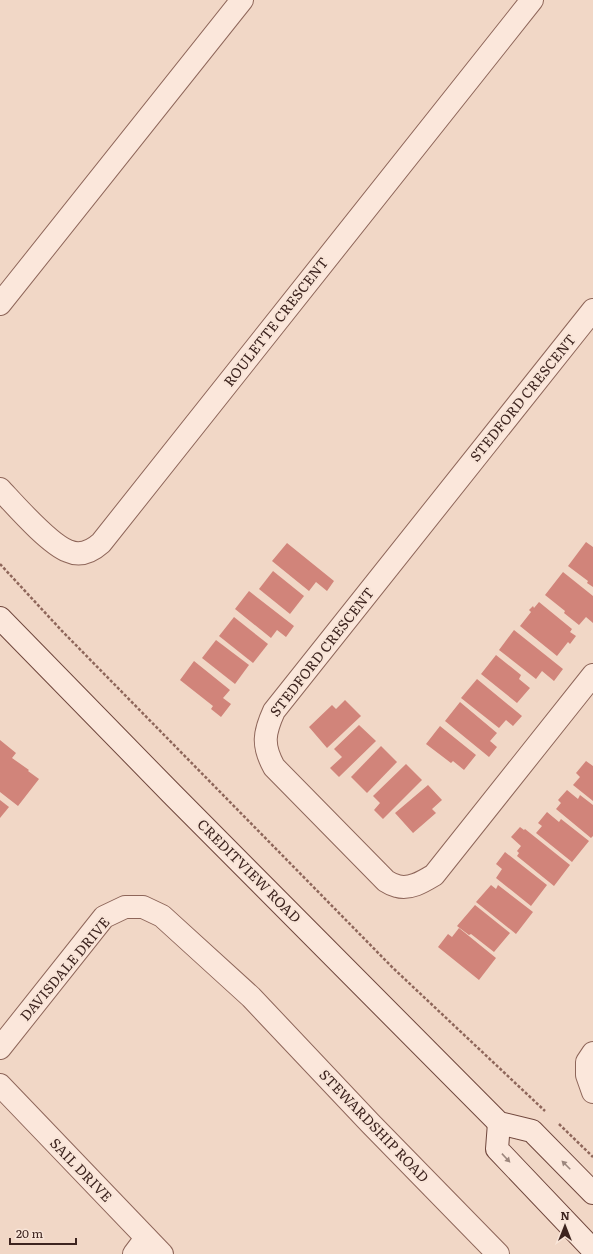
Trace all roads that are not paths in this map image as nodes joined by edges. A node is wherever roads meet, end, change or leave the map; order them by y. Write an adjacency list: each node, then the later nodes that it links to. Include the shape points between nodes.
1 (242, 0): 3 (street)
2 (532, 0): 5 (street, ROULETTE CRESCENT, via 101,543 87,552 68,552 51,540)
3 (0, 304)
4 (593, 310): 7 (street, STEDFORD CRESCENT, via 274,711 267,725 267,754 274,767 386,881 398,887 422,883 434,875)
5 (0, 489)
6 (0, 618): 13 (street, CREDITVIEW ROAD)
7 (593, 675)
8 (251, 997): 9 (street, DAVISDALE DRIVE, via 162,916 143,907 125,908 104,917); 18 (street, STEWARDSHIP ROAD)
9 (0, 1048)
10 (593, 1053): 12 (street, via 587,1062 587,1075)
11 (0, 1085): 15 (street, SAIL DRIVE)
12 (593, 1092)
13 (499, 1123): 14 (street, one-way to 13, via 532,1131); 16 (street, one-way to 16, via 497,1149)
14 (593, 1193)
15 (140, 1246): 17 (street, SAIL DRIVE)
16 (593, 1250)
17 (162, 1254)
18 (498, 1254)

